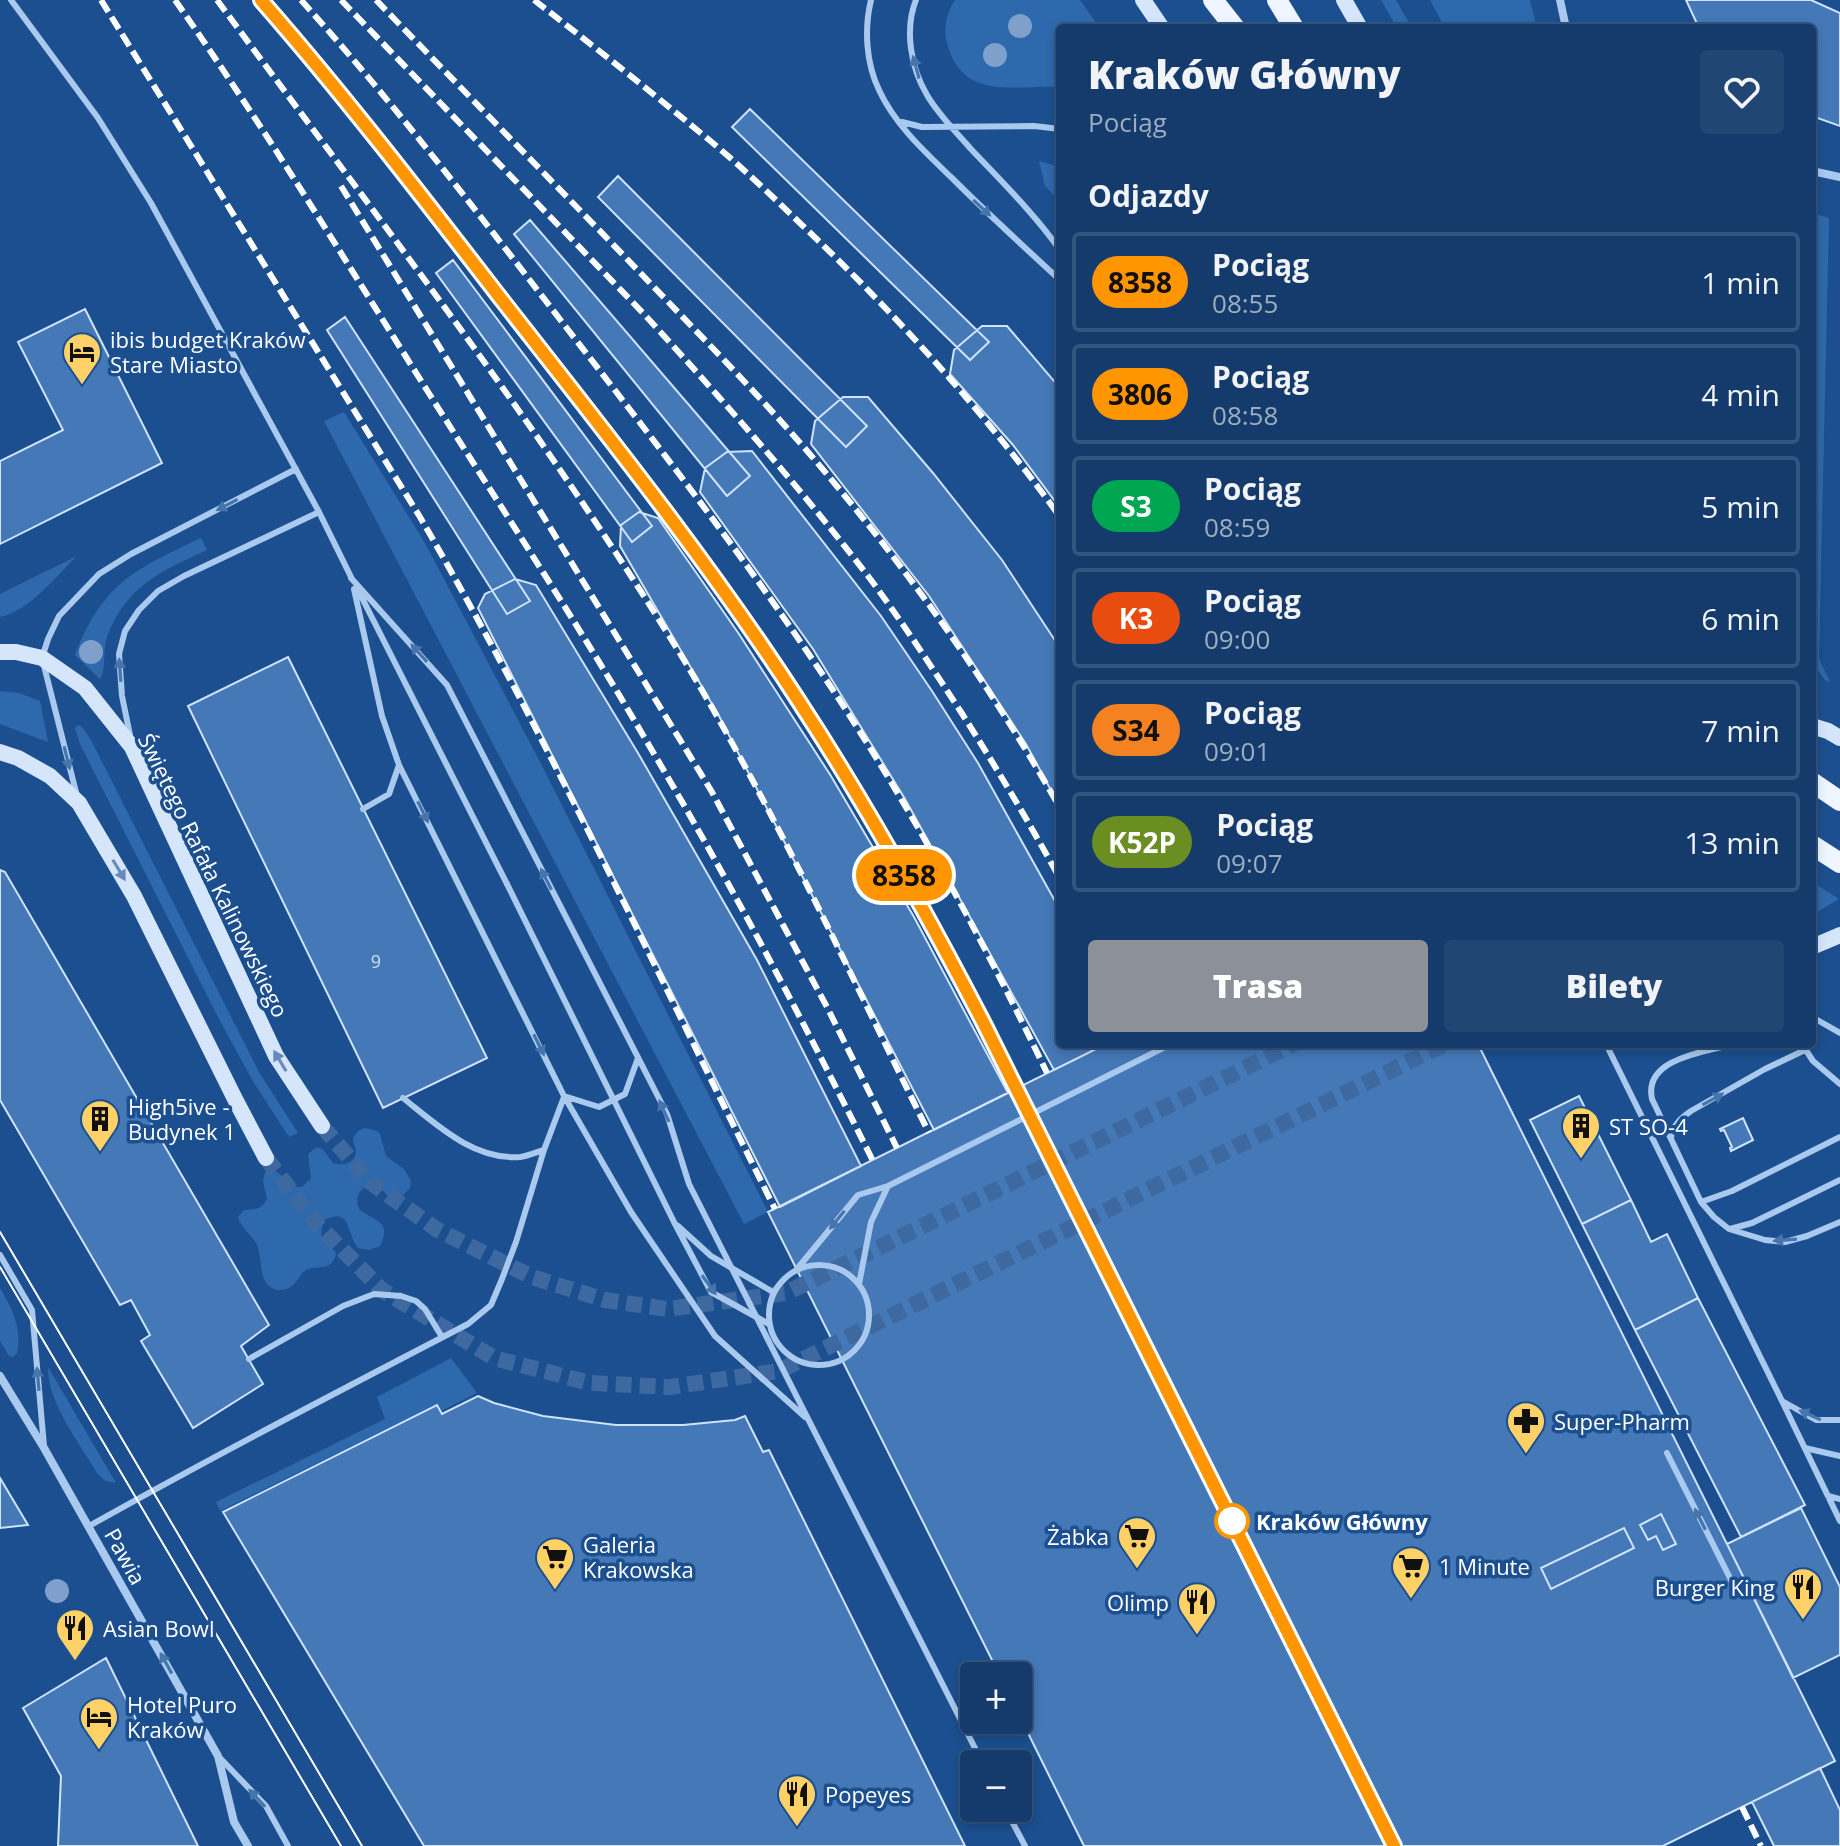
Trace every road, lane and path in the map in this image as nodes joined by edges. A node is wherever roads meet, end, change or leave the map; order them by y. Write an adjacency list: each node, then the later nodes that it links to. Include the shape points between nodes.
1 (11, 0): 21 (lane, via 122,154)
2 (871, 0): 14 (lane, via 868,41 873,75)
3 (916, 0): 15 (lane, one-way to 3, via 928,98 913,62 910,25)
4 (1143, 0): 9 (street)
5 (1213, 0): 10 (main road)
6 (1277, 0): 11 (main road)
7 (1344, 0): 12 (street)
8 (1560, 0): 13 (street)
9 (1159, 24)
10 (1232, 24)
11 (1292, 24)
12 (1358, 24)
13 (1565, 24)
14 (898, 120): 15 (lane, via 922,127); 20 (lane, one-way to 20)
15 (950, 125): 16 (lane); 19 (lane)
16 (1056, 129)
17 (1816, 172): 18 (street)
18 (1840, 177)
19 (1056, 244)
20 (1056, 276)
21 (296, 469): 22 (lane); 25 (lane, one-way to 25, via 99,574 59,616)
22 (319, 512): 23 (lane); 28 (lane, one-way to 22, via 119,654 125,631 139,610 184,576)
23 (351, 578): 30 (lane, via 382,716); 46 (lane, one-way to 23, via 447,685); 58 (lane, bridge)
24 (0, 652): 25 (street, Świętego Rafała Kalinowskiego)
25 (42, 658): 28 (street, Świętego Rafała Kalinowskiego, via 85,688); 33 (lane, one-way to 33)
26 (1816, 727): 27 (street)
27 (1840, 738)
28 (132, 747): 50 (street, Świętego Rafała Kalinowskiego, one-way to 28, via 276,1056)
29 (0, 752): 33 (street, via 50,776)
30 (399, 765): 34 (lane, via 389,794); 48 (lane, one-way to 48)
31 (1816, 785): 32 (main road)
32 (1840, 801)
33 (79, 803): 54 (street, one-way to 54, via 134,896)
34 (363, 809)
35 (1816, 848): 36 (main road)
36 (1840, 863)
37 (1839, 936): 38 (street)
38 (1816, 948)
39 (1816, 1019): 40 (lane)
40 (1840, 1033)
41 (1163, 1048): 56 (lane)
42 (1608, 1048): 69 (lane, bridge)
43 (1719, 1048): 52 (lane, via 1668,1064 1652,1081 1651,1095)
44 (1801, 1048): 52 (lane, one-way to 44, via 1691,1111)
45 (1804, 1048): 47 (lane)
46 (638, 1058): 48 (lane, via 625,1094 599,1107); 70 (lane, one-way to 46, via 689,1184 667,1114)
47 (1840, 1084)
48 (564, 1096): 53 (lane); 70 (lane, via 631,1212 715,1336)
49 (403, 1098): 53 (lane, via 480,1152 521,1157)
50 (322, 1126)
51 (1840, 1137): 57 (lane)
52 (1671, 1138): 57 (lane)
53 (544, 1150): 66 (lane, via 491,1305)
54 (266, 1158)
55 (1840, 1180): 60 (lane)
56 (888, 1186): 62 (lane, one-way to 62, via 858,1195); 63 (lane, via 871,1222)
57 (1701, 1202): 60 (lane)
58 (674, 1222): 64 (lane, bridge, via 711,1256); 65 (lane, one-way to 65, bridge, via 711,1292)
59 (1840, 1222): 60 (lane, one-way to 60, via 1785,1242)
60 (1729, 1229)
61 (0, 1255): 72 (lane, one-way to 61, via 32,1310)
62 (797, 1269): 63 (lane, via 830,1266); 64 (lane)
63 (859, 1284): 65 (lane, via 869,1311 868,1326 862,1341 840,1361 799,1362 779,1347)
64 (773, 1292): 65 (lane)
65 (769, 1324)
66 (442, 1337): 67 (lane, via 416,1301 374,1294); 79 (lane)
67 (249, 1359)
68 (2, 1379): 72 (street, Pawia)
69 (1782, 1401): 71 (lane, one-way to 69, via 1816,1420); 73 (lane)
70 (808, 1420): 81 (lane)
71 (1840, 1420)
72 (44, 1448): 79 (street, Pawia)
73 (1805, 1448): 75 (lane, bridge); 76 (lane)
74 (1667, 1453): 80 (lane, one-way to 74)
75 (1840, 1456)
76 (1828, 1496): 77 (lane); 78 (lane)
77 (1840, 1499)
78 (1840, 1521)
79 (89, 1526): 82 (street, Pawia, one-way to 79)
80 (1733, 1584)
81 (976, 1750)
82 (218, 1756): 84 (street, Pawia, via 234,1822); 85 (lane, Pawia, one-way to 82, via 266,1806)
83 (1012, 1822): 86 (lane)
84 (248, 1846)
85 (288, 1846)
86 (1025, 1846)

